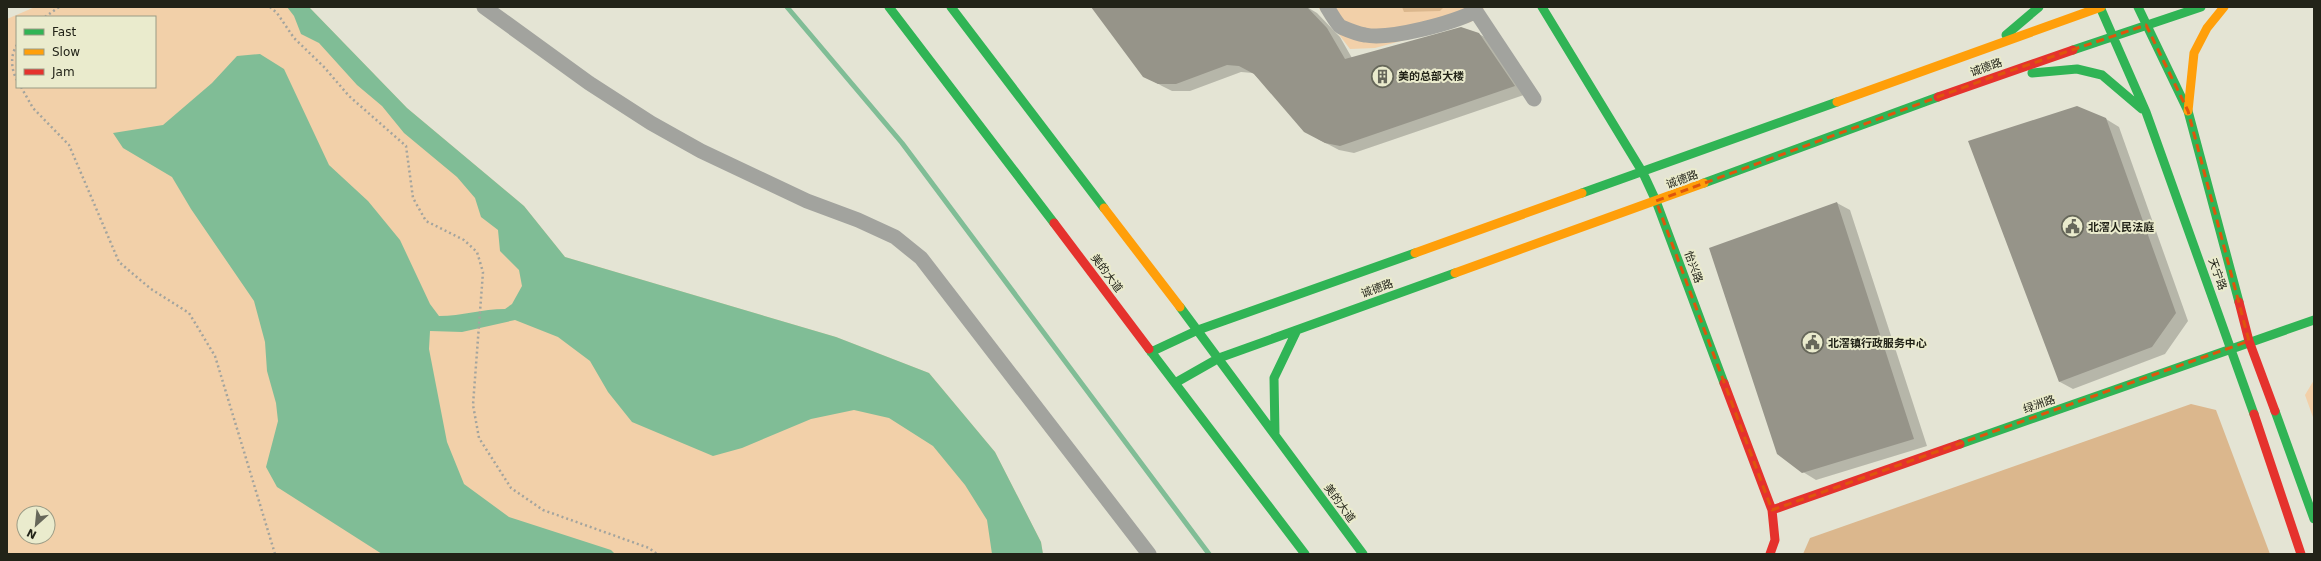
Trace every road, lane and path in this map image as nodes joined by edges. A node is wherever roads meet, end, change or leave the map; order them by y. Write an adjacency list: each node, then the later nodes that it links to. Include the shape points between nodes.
1 (59, 7): 14 (path)
2 (270, 7): 39 (path, via 294,38 349,96 406,146 413,198 426,221 464,240 477,252 483,272 473,405 479,438 511,488 543,510 650,548)
3 (484, 7): 40 (street, via 583,79 651,123 701,151 800,198 895,237 915,254 946,289)
4 (890, 7): 32 (main road, 美的大道)
5 (951, 7): 28 (main road, 美的大道)
6 (1327, 7): 13 (street, via 1340,26 1365,36 1391,34 1459,20)
7 (1542, 7): 25 (main road, 怡兴路)
8 (2039, 7): 17 (main road)
9 (2101, 7): 16 (main road, 天宁路); 17 (main road, 诚德路)
10 (2138, 7): 15 (main road, 天宁路)
11 (2201, 7): 15 (main road, 诚德路)
12 (2224, 7): 23 (main road, via 2207,28 2194,53)
13 (1474, 9): 22 (street)
14 (46, 16)
15 (2146, 25): 16 (main road, 诚德路); 23 (main road, 天宁路)
16 (2112, 38): 19 (main road, 诚德路); 24 (main road, 天宁路)
17 (1998, 43): 25 (main road, 诚德路)
18 (16, 46): 20 (path, via 13,50 12,72)
19 (1992, 77): 24 (main road, via 2077,69 2096,73 2102,75); 26 (main road, 诚德路)
20 (16, 78)
21 (22, 88): 38 (path, via 33,108 69,145 119,262 151,289 189,313 215,356)
22 (1534, 99)
23 (2188, 111): 30 (main road, 天宁路)
24 (2146, 112): 31 (main road, 天宁路)
25 (1643, 173): 26 (main road, 怡兴路); 28 (main road, 诚德路)
26 (1656, 201): 29 (main road, 诚德路); 36 (main road, 怡兴路)
27 (2314, 320): 30 (main road, 绿洲路)
28 (1198, 330): 32 (main road, 诚德路); 33 (main road, 美的大道)
29 (1297, 330): 33 (main road, 诚德路); 35 (main road, via 1274,378)
30 (2249, 341): 31 (main road, 绿洲路); 37 (main road, 天宁路)
31 (2232, 349): 36 (main road, 绿洲路); 44 (main road, 天宁路)
32 (1151, 352): 34 (main road, 美的大道)
33 (1219, 358): 34 (main road, 诚德路); 35 (main road, 美的大道)
34 (1175, 382): 41 (main road, 美的大道)
35 (1275, 435): 42 (main road, 美的大道)
36 (1772, 510): 43 (main road, 怡兴路, via 1775,540)
37 (2314, 519)
38 (275, 554)
39 (657, 554)
40 (1149, 554)
41 (1305, 554)
42 (1363, 554)
43 (1770, 554)
44 (2301, 554)

